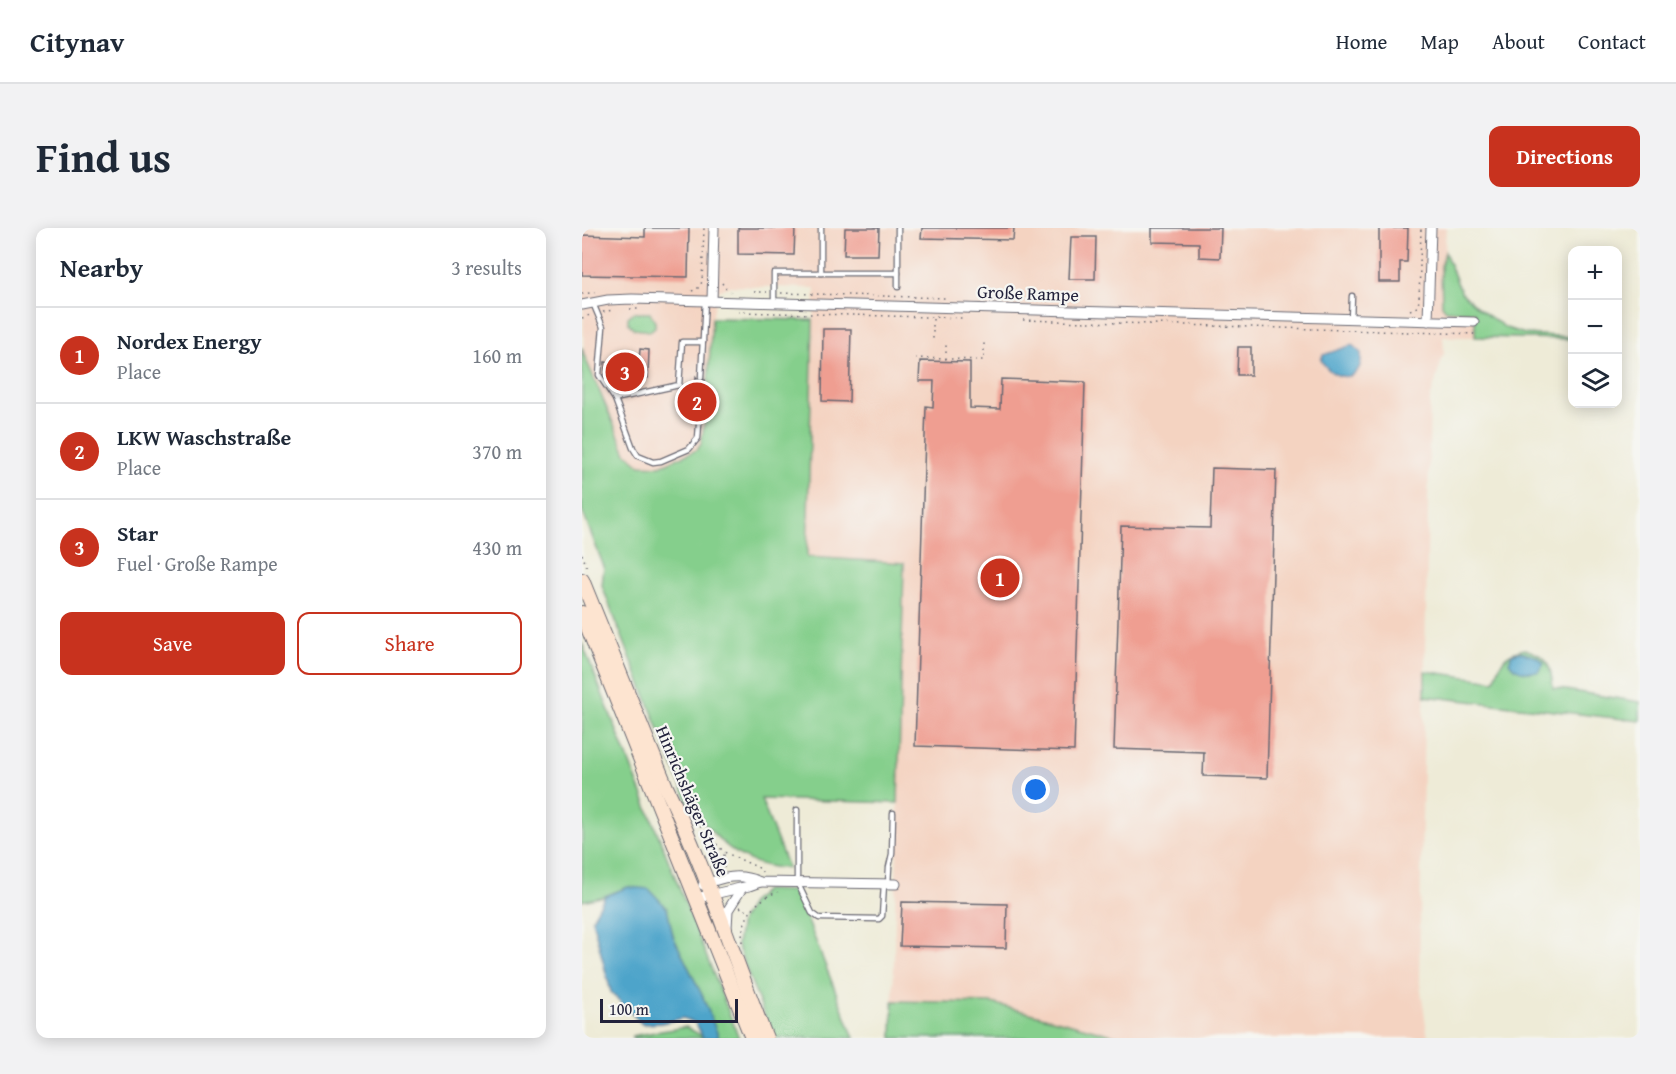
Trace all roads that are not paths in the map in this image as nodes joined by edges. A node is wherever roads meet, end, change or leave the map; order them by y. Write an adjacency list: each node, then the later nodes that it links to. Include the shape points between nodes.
1 (714, 228): 9 (street)
2 (821, 228): 5 (lane)
3 (898, 228): 6 (lane)
4 (1431, 228): 14 (street)
5 (821, 273): 6 (lane); 11 (lane, via 774,273)
6 (898, 273): 7 (lane)
7 (898, 287)
8 (1352, 296): 13 (lane)
9 (709, 301): 10 (street, Große Rampe, via 632,299); 11 (street, Große Rampe); 16 (lane)
10 (593, 303): 12 (street, Große Rampe); 18 (lane, via 603,327 599,375)
11 (774, 303): 13 (street, Große Rampe)
12 (582, 305)
13 (1351, 319): 14 (street, Große Rampe)
14 (1428, 321): 15 (street, Große Rampe)
15 (1474, 322)
16 (703, 342): 17 (lane); 18 (lane, via 682,342 680,385)
17 (701, 378)
18 (615, 399): 19 (lane, via 633,448 644,460 653,462 695,444)
19 (700, 411)
20 (586, 578): 27 (main road, Hinrichshäger Straße, via 666,788)
21 (582, 613): 29 (main road, Hinrichshäger Straße)
22 (797, 810): 25 (lane)
23 (893, 813): 26 (lane)
24 (762, 882): 25 (street); 27 (street, via 749,877 724,877); 28 (street)
25 (797, 882): 26 (street); 26 (lane, via 812,913 819,918 860,920 882,916)
26 (889, 884)
27 (711, 888): 28 (street); 29 (street); 30 (main road, Hinrichshäger Straße)
28 (742, 888): 30 (street, via 728,910)
29 (695, 894): 31 (main road, Hinrichshäger Straße)
30 (727, 934): 32 (main road, Hinrichshäger Straße)
31 (752, 1038)
32 (766, 1038)

